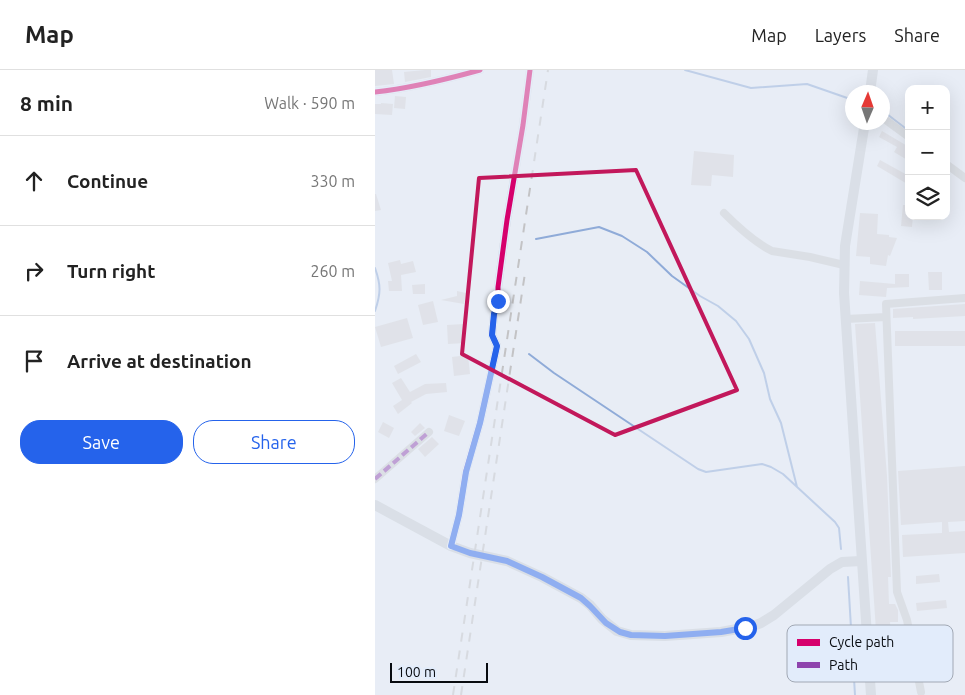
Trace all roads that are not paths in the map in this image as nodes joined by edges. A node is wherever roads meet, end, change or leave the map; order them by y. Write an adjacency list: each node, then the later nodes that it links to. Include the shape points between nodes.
1 (480, 70): 6 (street, via 440,82)
2 (521, 70): 4 (street)
3 (873, 70): 5 (main road)
4 (529, 72): 21 (street, via 494,314 492,335 497,346)
5 (871, 85)
6 (375, 92)
7 (890, 123): 9 (street)
8 (864, 130): 13 (main road)
9 (905, 134)
10 (950, 167): 11 (street)
11 (965, 178)
12 (724, 213): 13 (street, via 747,235 772,251)
13 (844, 265): 16 (main road)
14 (965, 298): 15 (street, via 886,304)
15 (886, 317): 16 (street); 25 (street, via 897,592)
16 (846, 319): 20 (main road)
17 (429, 432): 18 (street)
18 (375, 479)
19 (375, 505): 21 (main road)
20 (860, 544): 22 (main road); 23 (main road, via 857,552)
21 (451, 546): 23 (main road, via 524,568 581,598 617,630 638,635 721,632 753,626 774,615)
22 (861, 561): 23 (main road); 24 (main road)
23 (842, 562)
24 (866, 625)
25 (908, 625)
26 (870, 682): 29 (main road)
27 (919, 682): 28 (street)
28 (921, 692)
29 (871, 695)

